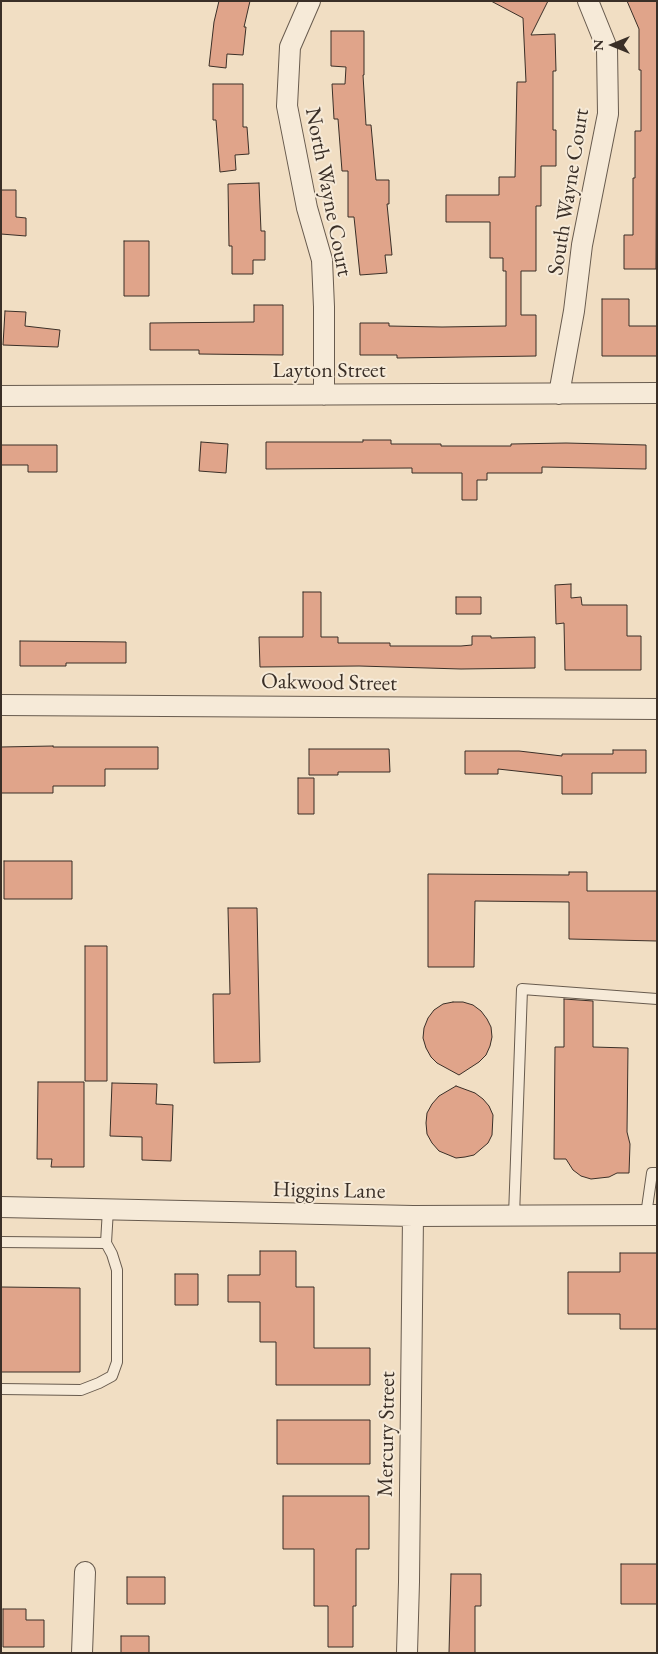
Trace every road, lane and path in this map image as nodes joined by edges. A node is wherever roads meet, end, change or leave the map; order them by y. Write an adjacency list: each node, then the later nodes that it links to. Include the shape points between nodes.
1 (310, 1): 5 (street, North Wayne Court, via 290,47 287,106 307,208 322,260)
2 (588, 1): 4 (street, South Wayne Court, via 606,48 608,114 582,245)
3 (657, 393): 4 (street, Layton Street)
4 (559, 394): 5 (street, Layton Street)
5 (324, 395): 6 (street, Layton Street)
6 (1, 396)
7 (1, 705): 8 (street, Oakwood Street)
8 (657, 708)
9 (657, 999): 15 (lane, via 522,990)
10 (657, 1173): 13 (lane, via 652,1173)
11 (1, 1207): 12 (street, Higgins Lane)
12 (108, 1210): 14 (street, Higgins Lane); 17 (lane)
13 (651, 1215): 15 (street, Higgins Lane)
14 (413, 1216): 15 (street, Higgins Lane); 21 (street, Mercury Street)
15 (514, 1216)
16 (1, 1242): 17 (lane)
17 (106, 1243): 18 (lane, via 117,1270 118,1362 112,1376 81,1390)
18 (1, 1389)
19 (85, 1572): 20 (street)
20 (82, 1653)
21 (407, 1653)

